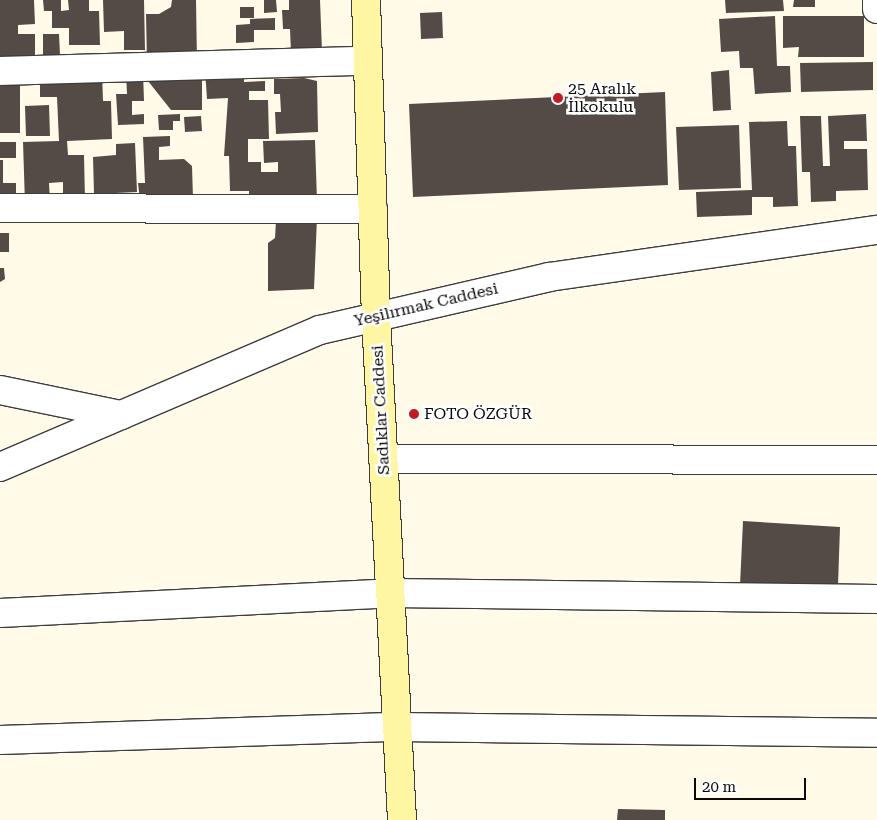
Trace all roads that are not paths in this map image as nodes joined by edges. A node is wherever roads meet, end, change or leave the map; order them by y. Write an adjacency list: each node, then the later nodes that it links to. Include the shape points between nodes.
1 (366, 0): 4 (main road, Sadıklar Caddesi)
2 (877, 0): 3 (street)
3 (877, 10)
4 (368, 60): 5 (street); 7 (main road, Sadıklar Caddesi)
5 (0, 71)
6 (0, 208): 7 (street)
7 (373, 210): 9 (main road, Sadıklar Caddesi)
8 (877, 230): 9 (street, Yeşilırmak Caddesi, via 549,277)
9 (376, 317): 11 (street, Yeşilırmak Caddesi, via 320,330); 12 (main road, Sadıklar Caddesi)
10 (0, 390): 11 (street)
11 (121, 415): 14 (street, Yeşilırmak Caddesi)
12 (383, 459): 13 (street); 15 (main road, Sadıklar Caddesi)
13 (877, 460)
14 (0, 467)
15 (390, 593): 16 (street); 17 (street); 18 (main road, Sadıklar Caddesi)
16 (877, 599)
17 (0, 613)
18 (397, 727): 19 (street); 20 (street); 21 (main road, Sadıklar Caddesi)
19 (877, 733)
20 (0, 740)
21 (402, 820)

